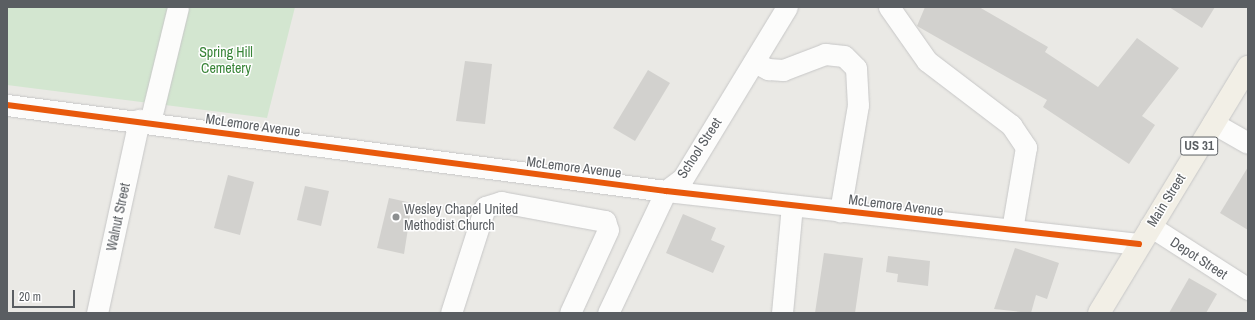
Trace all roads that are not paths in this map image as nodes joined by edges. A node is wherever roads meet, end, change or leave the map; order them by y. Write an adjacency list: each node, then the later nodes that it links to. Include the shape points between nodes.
1 (178, 7): 7 (street, Walnut Street)
2 (787, 7): 4 (street, School Street)
3 (889, 7): 14 (street, via 927,61 1011,125 1026,147)
4 (754, 62): 10 (street, School Street, via 683,178); 12 (street, via 768,69 783,70 825,54 844,56 856,68 858,105)
5 (1246, 75): 8 (main road, Main Street / US 31)
6 (7, 105): 7 (street, McLemore Avenue)
7 (144, 121): 10 (street, McLemore Avenue); 17 (street, Walnut Street)
8 (1213, 123): 9 (street); 13 (main road, Main Street / US 31)
9 (1248, 143)
10 (666, 191): 11 (street, McLemore Avenue); 20 (street, School Street)
11 (792, 205): 12 (street, McLemore Avenue); 21 (street)
12 (840, 211): 14 (street, McLemore Avenue)
13 (1150, 226): 15 (main road, Main Street / US 31); 16 (street, Depot Street)
14 (1012, 230): 15 (street, McLemore Avenue)
15 (1139, 244): 22 (main road, Main Street / US 31)
16 (1248, 289)
17 (97, 313)
18 (451, 313): 19 (street, via 485,207 501,202 604,221 608,230)
19 (570, 313)
20 (608, 313)
21 (782, 313)
22 (1099, 313)

